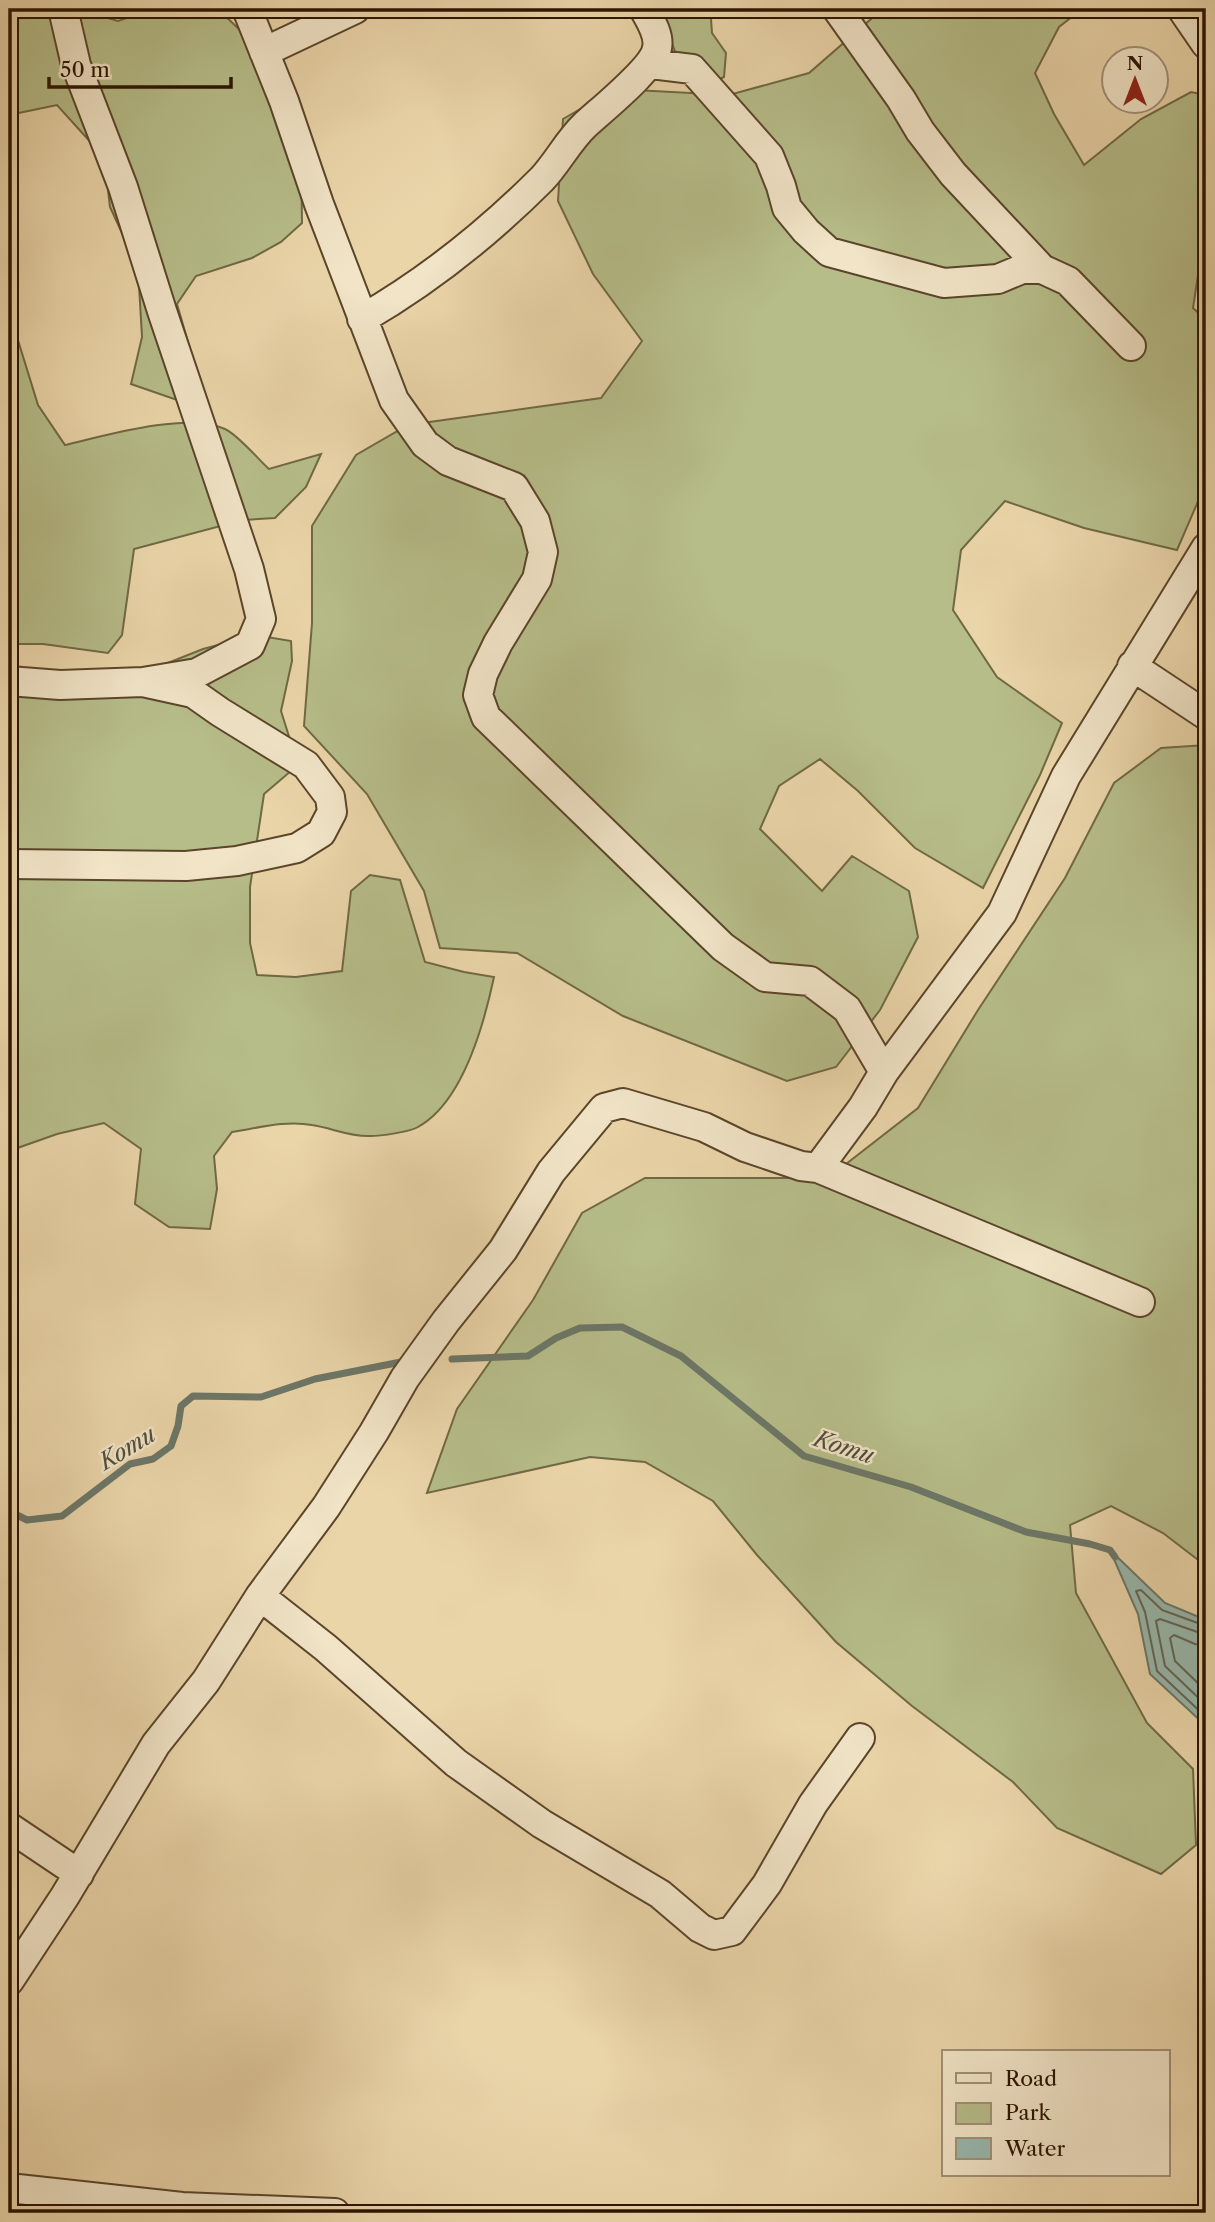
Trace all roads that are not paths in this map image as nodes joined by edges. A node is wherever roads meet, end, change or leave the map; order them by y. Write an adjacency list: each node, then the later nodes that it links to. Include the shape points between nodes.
1 (64, 9): 16 (street, via 76,65 123,187 249,569 261,619 250,645 197,673)
2 (247, 9): 8 (street)
3 (355, 9): 8 (street)
4 (644, 9): 9 (street, via 657,35)
5 (837, 9): 10 (street, via 953,174)
6 (1182, 9): 7 (street)
7 (1206, 44)
8 (264, 52): 11 (street)
9 (651, 64): 10 (street, via 692,69 769,156 786,208 829,252 944,283 998,279 1022,269); 11 (street, via 582,128 514,207 402,296)
10 (1042, 269): 12 (street, via 1068,281)
11 (362, 319): 19 (street, via 394,400 425,444 448,461 514,487 535,521 544,552 537,579 483,674 478,695 486,717 723,947 765,977 810,981 847,1009)
12 (1131, 346)
13 (1206, 548): 14 (street)
14 (1132, 666): 17 (street); 19 (street, via 1066,776 1002,913)
15 (9, 681): 16 (street, via 60,685)
16 (143, 682): 18 (street, via 193,693 306,765 330,797 332,812 321,833 297,848 218,864)
17 (1206, 715)
18 (9, 864)
19 (884, 1072): 20 (street)
20 (818, 1168): 21 (street); 22 (street, via 623,1103 604,1108 551,1172 503,1250 405,1378 326,1507)
21 (1140, 1302)
22 (260, 1596): 23 (street, via 456,1763 542,1824 660,1894 700,1928 714,1934 732,1931); 25 (street, via 206,1681 156,1745)
23 (860, 1738)
24 (9, 1827): 25 (street)
25 (79, 1874): 26 (street)
26 (9, 1981)
27 (9, 2188): 28 (street, via 181,2207)
28 (335, 2213)

